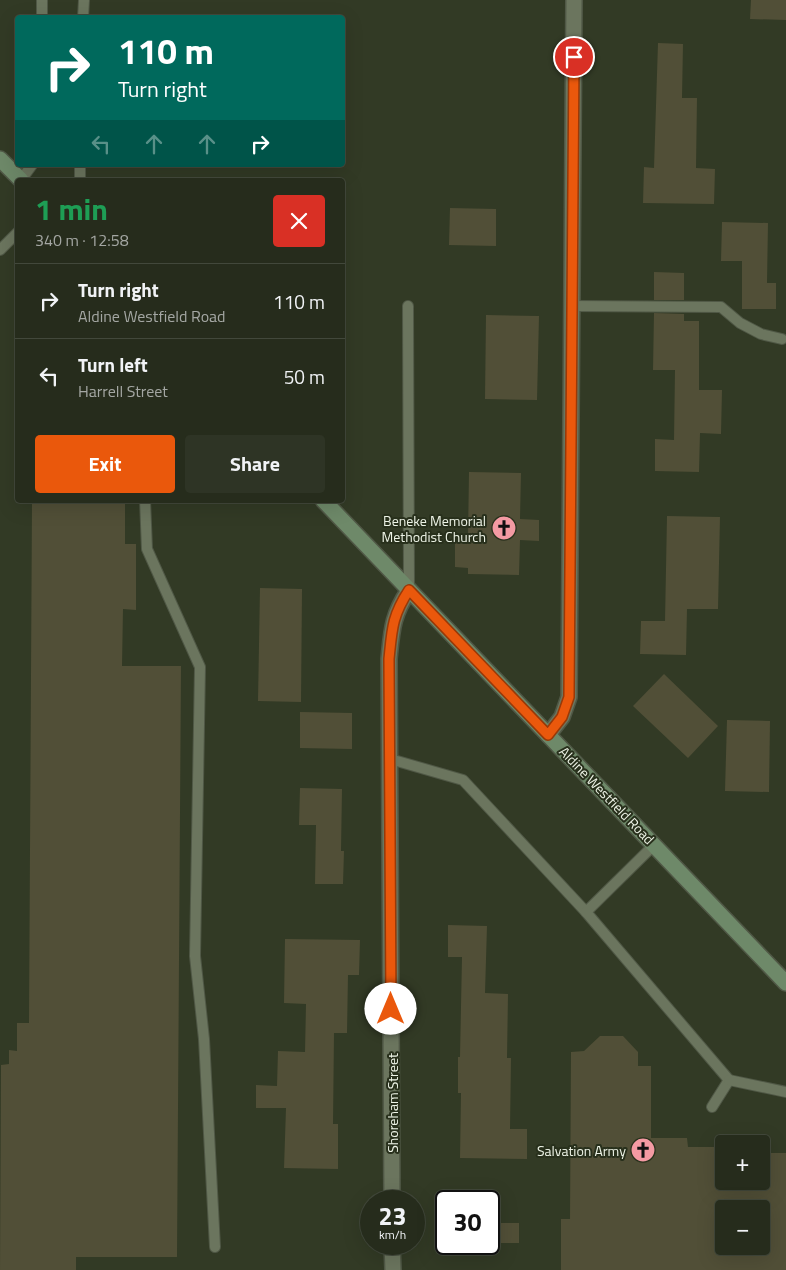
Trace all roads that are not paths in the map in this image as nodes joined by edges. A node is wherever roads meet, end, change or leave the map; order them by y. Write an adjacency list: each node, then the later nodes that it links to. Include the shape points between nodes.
1 (42, 0): 4 (lane)
2 (84, 0): 5 (lane)
3 (574, 0): 13 (street)
4 (42, 15)
5 (83, 15)
6 (0, 159): 8 (main road)
7 (31, 167): 9 (lane)
8 (19, 178)
9 (22, 178)
10 (15, 235): 11 (lane)
11 (0, 250)
12 (408, 306): 17 (lane)
13 (572, 306): 14 (lane, via 721,307 747,327); 18 (street, via 569,697 562,717)
14 (782, 340)
15 (145, 503): 27 (lane, via 147,549 200,666 195,956 204,1039)
16 (326, 503): 17 (main road, Aldine Westfield Road)
17 (409, 590): 18 (main road, Aldine Westfield Road); 19 (street, Shoreham Street, via 398,606 393,623 389,659)
18 (548, 735): 20 (main road, Aldine Westfield Road)
19 (390, 759): 21 (lane, via 462,780); 26 (street, Shoreham Street)
20 (654, 845): 21 (lane); 22 (main road, Aldine Westfield Road)
21 (586, 912): 23 (lane)
22 (786, 983)
23 (729, 1080): 24 (lane); 25 (lane)
24 (786, 1092)
25 (712, 1107)
26 (392, 1190)
27 (215, 1247)
28 (392, 1255): 29 (street)
29 (393, 1270)

